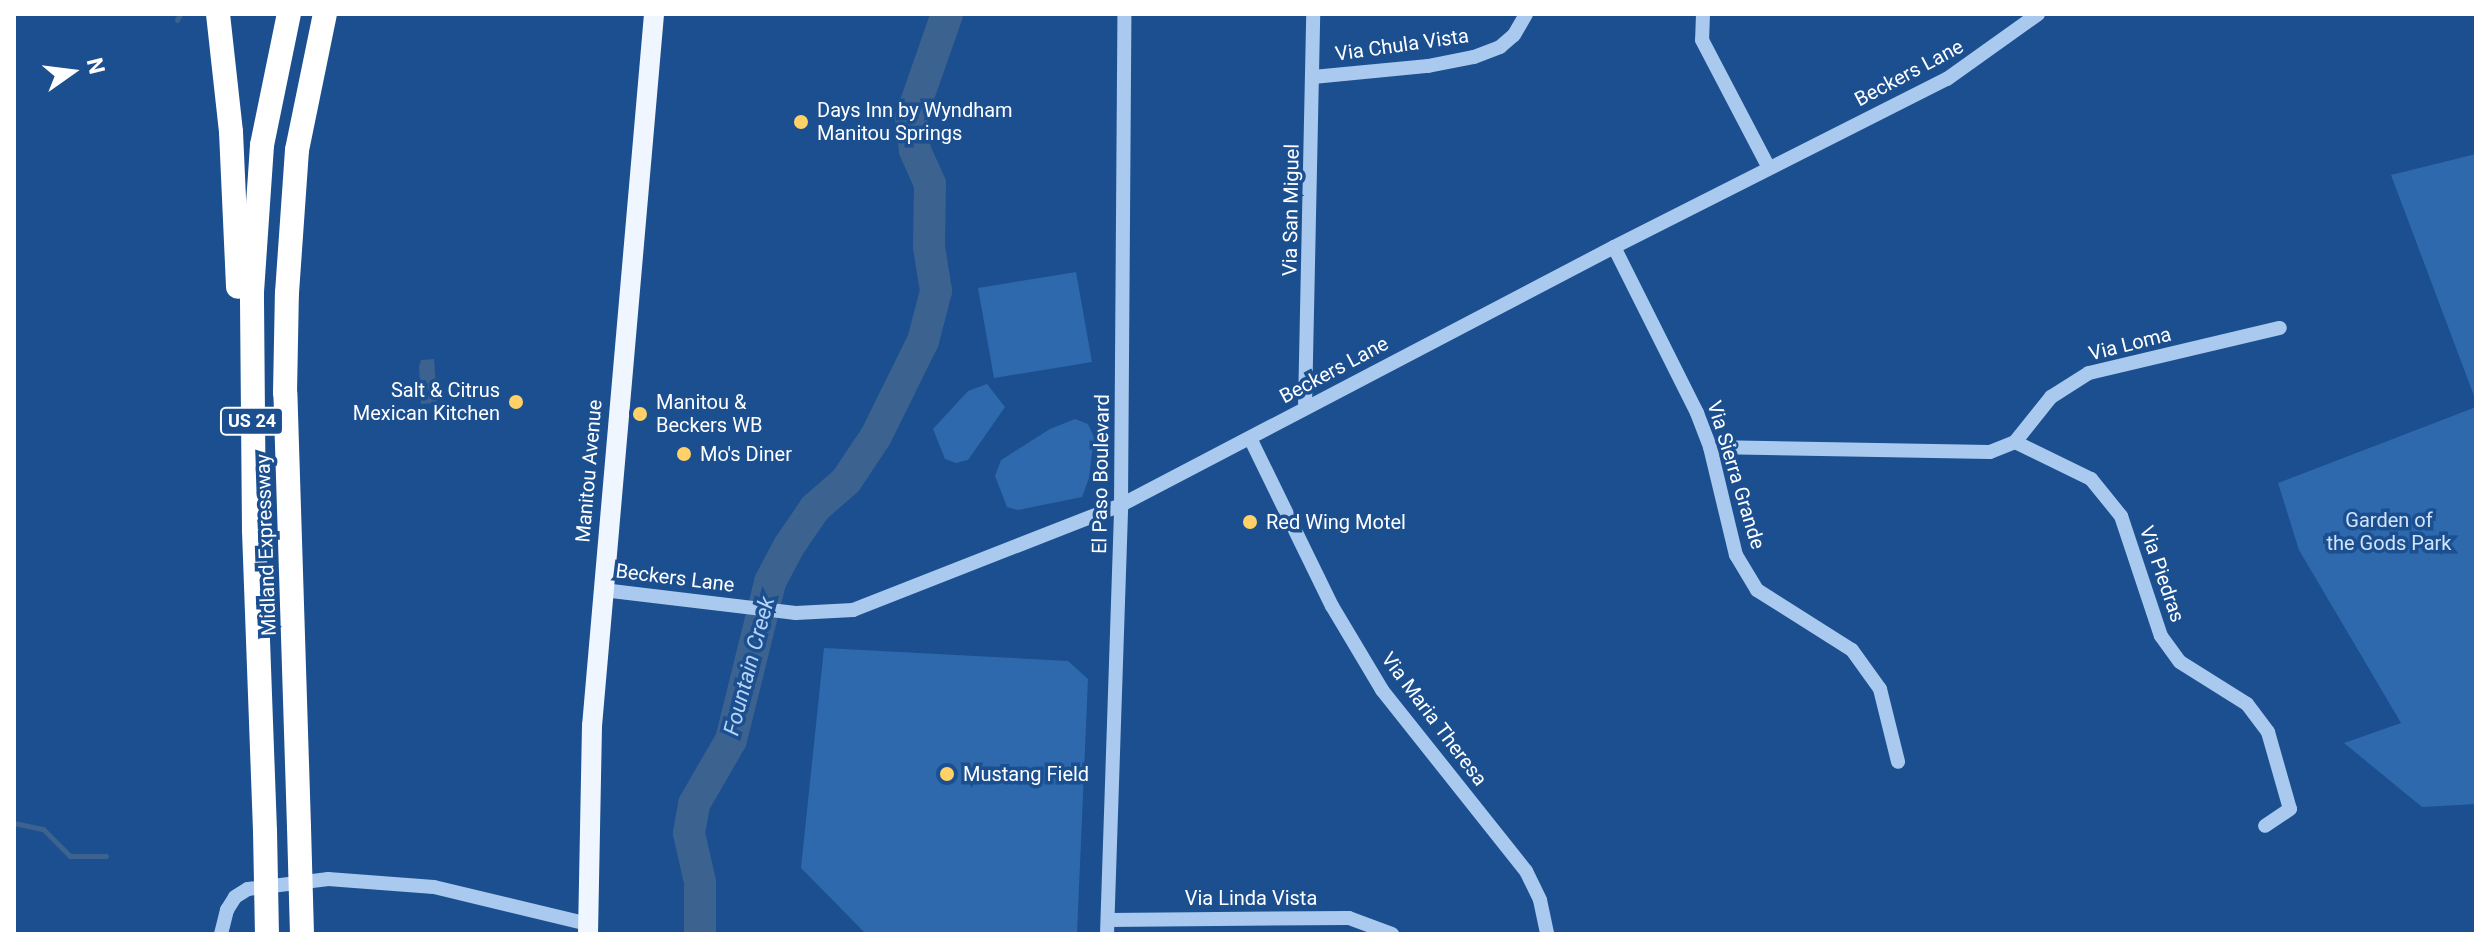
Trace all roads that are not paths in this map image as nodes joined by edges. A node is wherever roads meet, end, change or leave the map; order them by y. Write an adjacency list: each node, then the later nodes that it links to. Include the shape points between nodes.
1 (218, 14): 19 (highway, via 231,132)
2 (289, 14): 19 (highway, Midland Expressway / US 24, via 256,195 251,361)
3 (325, 14): 27 (highway, Midland Expressway / US 24, bridge, via 297,150 285,393)
4 (654, 14): 20 (main road, Manitou Avenue)
5 (1124, 14): 18 (street, El Paso Boulevard)
6 (1313, 14): 10 (street, Via San Miguel)
7 (1526, 14): 10 (street, Via Chula Vista, via 1500,47 1474,57)
8 (1703, 14): 11 (street, via 1702,40)
9 (2038, 14): 11 (street, Beckers Lane, via 1947,79)
10 (1313, 77): 14 (street, Via San Miguel)
11 (1769, 168): 12 (street, Beckers Lane)
12 (1614, 247): 14 (street, Beckers Lane); 17 (street, Via Sierra Grande, via 1681,376)
13 (2280, 328): 16 (street, Via Loma, via 2089,373 2051,397)
14 (1305, 407): 15 (street, Beckers Lane)
15 (1250, 438): 18 (street, Beckers Lane); 29 (street, Via Maria Theresa, via 1332,606 1382,690 1526,871 1540,900)
16 (2015, 442): 17 (street, via 1990,452); 22 (street, Via Piedras, via 2091,479 2121,516 2161,636 2180,662 2247,704 2268,732 2290,809)
17 (1710, 447): 21 (street, Via Sierra Grande, via 1736,555 1757,590 1852,650 1880,689)
18 (1121, 505): 20 (street, Beckers Lane, via 860,608 796,613); 23 (street, El Paso Boulevard)
19 (254, 530): 26 (highway, Midland Expressway / US 24, bridge)
20 (603, 590): 24 (main road, Manitou Avenue, via 590,754)
21 (1898, 762)
22 (2265, 826)
23 (1108, 927): 28 (street, Via Linda Vista, via 1349,918)
24 (588, 929): 25 (street, via 434,887 328,879 248,889 227,910)
25 (221, 934)
26 (267, 934)
27 (302, 934)
28 (1392, 934)
29 (1547, 934)

